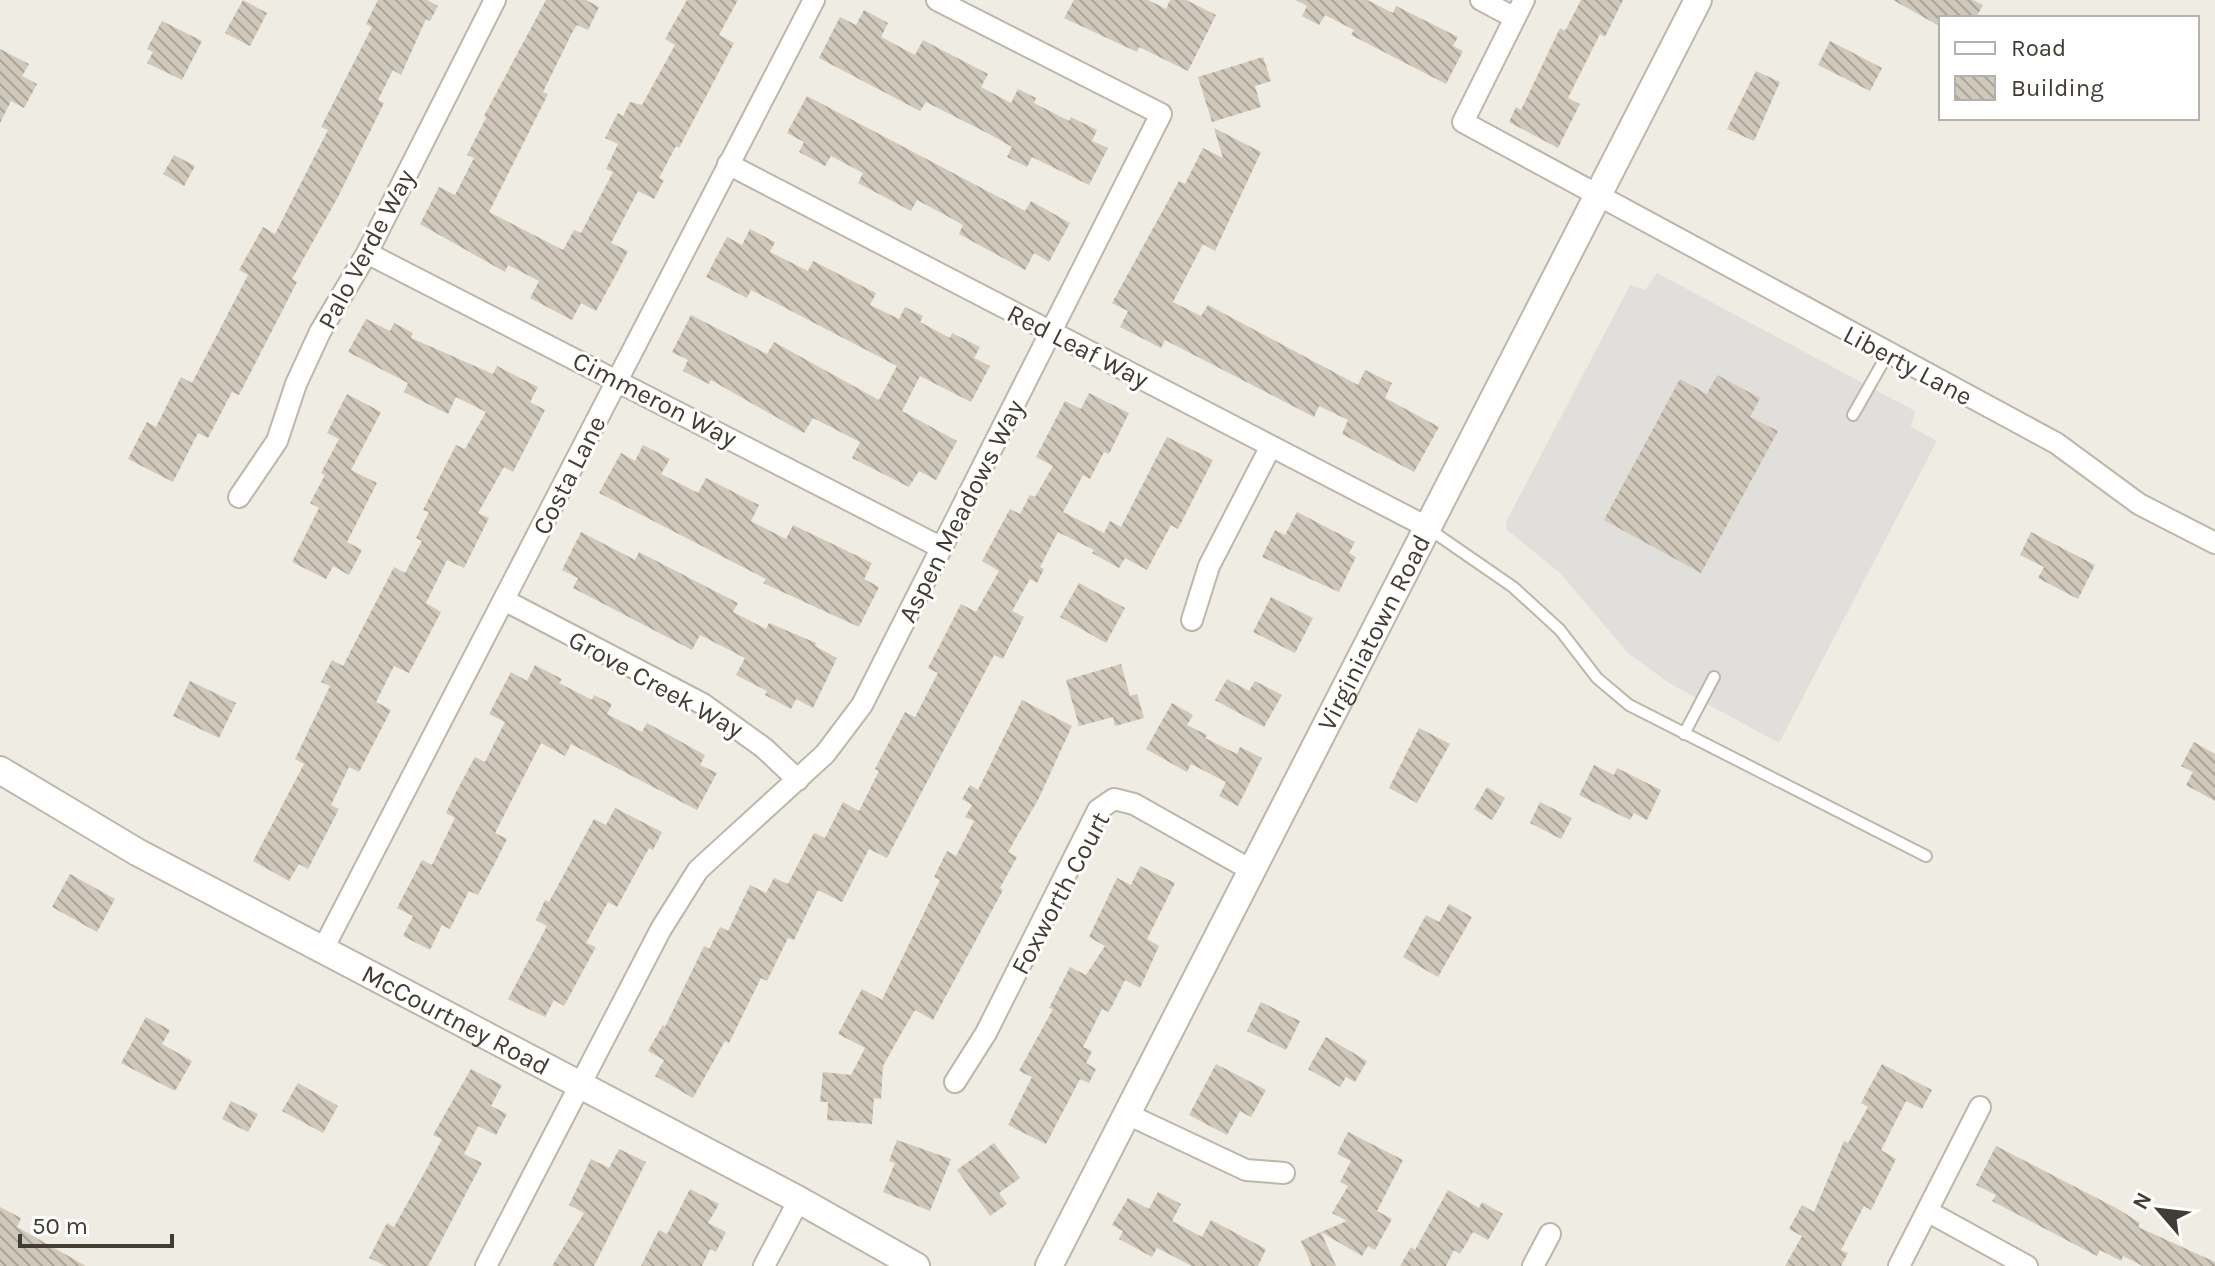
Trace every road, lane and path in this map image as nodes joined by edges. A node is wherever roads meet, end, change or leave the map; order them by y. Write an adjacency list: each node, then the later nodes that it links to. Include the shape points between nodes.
1 (495, 0): 9 (street, Palo Verde Way)
2 (814, 0): 7 (street, Costa Lane)
3 (937, 0): 10 (street, Aspen Meadows Way, via 1161,114)
4 (1481, 0): 6 (street)
5 (1698, 0): 8 (street, Virginiatown Road)
6 (1520, 9): 8 (street, Liberty Lane, via 1463,122)
7 (728, 164): 10 (street, Red Leaf Way); 12 (street, Costa Lane)
8 (1596, 196): 11 (street, Liberty Lane); 16 (street, Virginiatown Road)
9 (367, 253): 12 (street, Cimmeron Way); 15 (street, Palo Verde Way, via 320,332 277,441)
10 (1051, 332): 14 (street, Red Leaf Way); 18 (street, Aspen Meadows Way)
11 (1887, 355): 13 (lane); 17 (street, Liberty Lane, via 2056,443 2139,504)
12 (618, 379): 18 (street, Cimmeron Way); 19 (street, Costa Lane)
13 (1853, 415)
14 (1271, 446): 16 (street, Red Leaf Way); 20 (street, via 1209,566)
15 (239, 497)
16 (1427, 527): 22 (lane, via 1513,587 1629,705); 26 (street, Virginiatown Road)
17 (2215, 543)
18 (942, 548): 24 (street, Aspen Meadows Way, via 862,705)
19 (504, 600): 24 (street, Grove Creek Way, via 703,704); 27 (street, Costa Lane)
20 (1192, 620)
21 (1714, 677): 22 (lane)
22 (1684, 734): 25 (lane)
23 (0, 770): 27 (street, McCourtney Road, via 137,852)
24 (798, 780): 29 (street, Aspen Meadows Way, via 698,870)
25 (1926, 856)
26 (1251, 870): 28 (street, Foxworth Court, via 1134,804 1114,799 1098,810 986,1033); 31 (street, Virginiatown Road)
27 (323, 949): 29 (street, McCourtney Road)
28 (955, 1082)
29 (580, 1084): 33 (street, McCourtney Road); 36 (street, Aspen Meadows Way)
30 (1980, 1107): 34 (street)
31 (1127, 1114): 32 (street, via 1246,1170); 39 (street, Virginiatown Road)
32 (1284, 1173)
33 (799, 1200): 37 (street); 38 (street, McCourtney Road)
34 (1927, 1211): 41 (street); 42 (street)
35 (1550, 1234): 40 (street)
36 (486, 1266)
37 (764, 1266)
38 (916, 1266)
39 (1049, 1266)
40 (1533, 1266)
41 (1899, 1266)
42 (2027, 1266)

